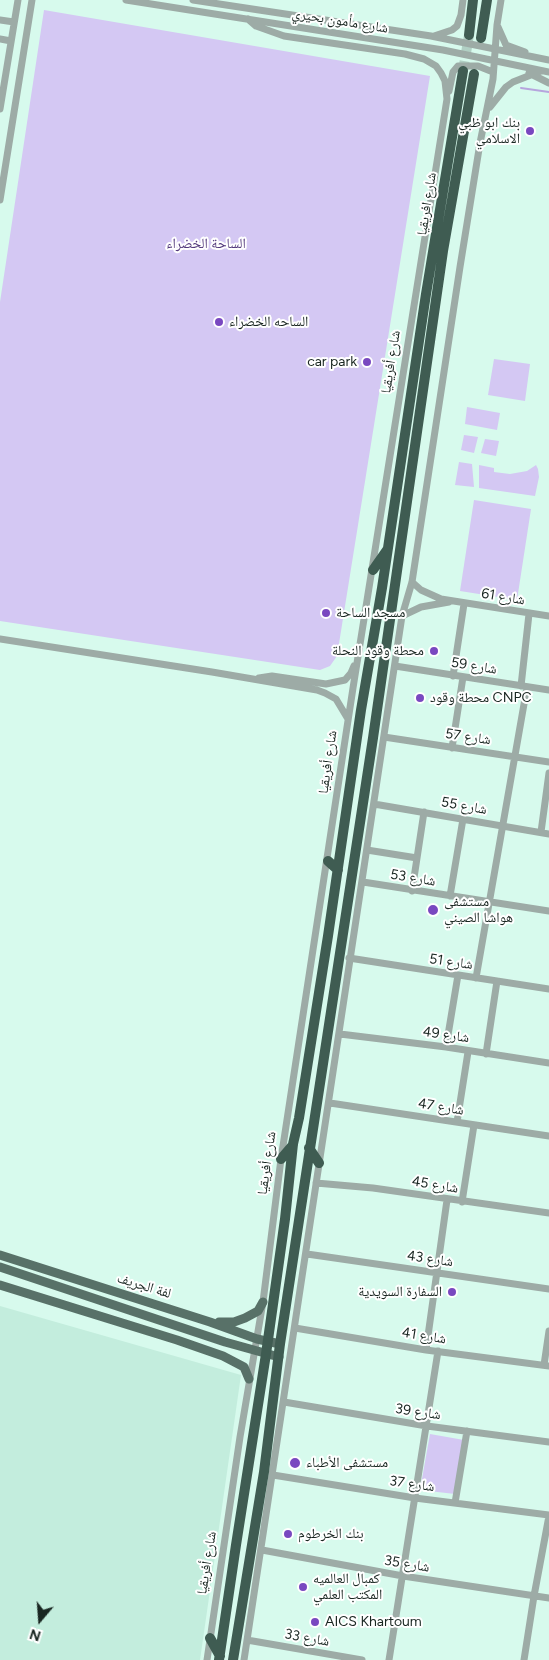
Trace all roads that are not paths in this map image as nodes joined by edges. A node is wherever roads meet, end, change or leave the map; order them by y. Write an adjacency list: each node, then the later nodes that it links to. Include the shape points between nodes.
1 (18, 0): 11 (street)
2 (32, 0): 34 (street)
3 (126, 0): 9 (street, شارع مأمون بحيري)
4 (193, 0): 14 (street, شارع مأمون بحيري)
5 (463, 0): 14 (street, via 457,26)
6 (472, 0): 13 (highway)
7 (487, 0): 15 (highway)
8 (501, 0): 12 (street)
9 (248, 19): 21 (street, شارع مأمون بحيري, via 443,50); 31 (street, شارع أفريقيا, via 256,26 284,36 424,59 441,73)
10 (0, 20): 11 (street)
11 (14, 22): 17 (street)
12 (497, 25): 18 (street); 19 (street, via 506,45)
13 (469, 35)
14 (431, 36): 18 (street, شارع مأمون بحيري)
15 (481, 38)
16 (0, 39): 17 (street)
17 (11, 41): 20 (street)
18 (496, 49): 19 (street, شارع مأمون بحيري); 21 (street)
19 (549, 60)
20 (4, 62): 29 (street)
21 (494, 62): 22 (street, شارع مأمون بحيري); 25 (street)
22 (515, 66): 24 (street, شارع مأمون بحيري); 28 (street)
23 (462, 71): 35 (highway, شارع افريقيا)
24 (541, 71): 26 (street, شارع مأمون بحيري); 28 (street)
25 (494, 72): 31 (street, via 478,66 458,66 453,72); 33 (street)
26 (549, 72)
27 (474, 74): 78 (highway, شارع افريقيا, via 443,252)
28 (531, 75): 30 (street); 33 (street, via 509,84)
29 (2, 83): 32 (street)
30 (549, 83)
31 (447, 99): 37 (street, شارع أفريقيا)
32 (0, 109)
33 (488, 112): 38 (street, via 480,143)
34 (0, 200)
35 (420, 342): 36 (highway, شارع أفريقيا)
36 (389, 547): 37 (highway); 66 (highway, شارع أفريقيا)
37 (373, 570): 45 (street, شارع أفريقيا)
38 (412, 582): 39 (street, via 433,597); 42 (street)
39 (453, 602): 40 (street, شارع 61); 42 (street, via 422,607)
40 (464, 604): 41 (street, شارع 61); 47 (street)
41 (530, 614): 43 (street, شارع 61); 50 (street)
42 (402, 616): 46 (street)
43 (549, 616)
44 (0, 640): 48 (street)
45 (358, 658): 48 (street, via 345,680 326,684 272,676); 52 (street, شارع أفريقيا)
46 (395, 666): 47 (street, شارع 59); 53 (street)
47 (453, 676): 49 (street, شارع 59)
48 (254, 678): 52 (street, via 325,693 339,702)
49 (463, 678): 50 (street, شارع 59); 54 (street)
50 (524, 686): 51 (street, شارع 59); 55 (street)
51 (549, 690)
52 (348, 719): 65 (street, شارع أفريقيا)
53 (384, 737): 54 (street, شارع 57); 58 (street)
54 (452, 748): 55 (street, شارع 57)
55 (515, 757): 56 (street, شارع 57); 61 (street)
56 (549, 762)
57 (549, 773): 62 (street)
58 (374, 804): 59 (street, شارع 55); 63 (street)
59 (424, 812): 60 (street, شارع 55); 64 (street)
60 (462, 819): 61 (street, شارع 55); 69 (street)
61 (503, 826): 62 (street, شارع 55); 70 (street)
62 (545, 833)
63 (367, 850): 64 (street); 67 (street)
64 (417, 858): 68 (street)
65 (328, 861): 66 (highway); 90 (street, شارع أفريقيا)
66 (338, 870): 77 (highway, شارع أفريقيا)
67 (363, 882): 68 (street, شارع 53); 72 (street)
68 (412, 891): 69 (street, شارع 53)
69 (450, 896): 70 (street, شارع 53)
70 (490, 903): 71 (street, شارع 53); 74 (street)
71 (549, 911)
72 (349, 958): 73 (street, شارع 51); 79 (street)
73 (458, 975): 74 (street, شارع 51); 80 (street)
74 (476, 978): 75 (street, شارع 51)
75 (497, 981): 76 (street, شارع 51); 82 (street)
76 (549, 989)
77 (318, 997): 78 (highway); 88 (highway, شارع أفريقيا, via 300,1118)
78 (332, 998): 89 (highway)
79 (340, 1034): 80 (street, شارع 49); 84 (street)
80 (446, 1048): 81 (street, شارع 49)
81 (468, 1052): 82 (street, شارع 49); 85 (street)
82 (486, 1054): 83 (street, شارع 49)
83 (549, 1063)
84 (330, 1103): 85 (street, شارع 47); 91 (street)
85 (457, 1122): 86 (street, شارع 47)
86 (474, 1125): 87 (street, شارع 47); 94 (street)
87 (549, 1136)
88 (293, 1144): 90 (highway); 107 (highway, شارع أفريقيا)
89 (309, 1148): 91 (highway); 108 (highway)
90 (281, 1159): 102 (street, شارع أفريقيا)
91 (319, 1163): 92 (street)
92 (316, 1183): 93 (street, شارع 45); 96 (street)
93 (447, 1200): 94 (street, شارع 45); 99 (street)
94 (462, 1202): 95 (street, شارع 45)
95 (549, 1214)
96 (307, 1254): 99 (street, شارع 43); 104 (street)
97 (0, 1255): 103 (main road, لفة الجريف)
98 (0, 1267): 110 (main road)
99 (436, 1273): 101 (street, شارع 43); 109 (street)
100 (0, 1285): 115 (main road, via 223,1356 244,1367)
101 (549, 1289)
102 (263, 1302): 103 (main road, via 258,1311 246,1318 234,1322); 106 (street, شارع أفريقيا)
103 (210, 1322): 106 (main road, لفة الجريف)
104 (295, 1328): 109 (street, شارع 41); 116 (street)
105 (549, 1331): 114 (street)
106 (257, 1339): 107 (main road, لفة الجريف); 110 (street, شارع أفريقيا)
107 (268, 1341): 108 (main road, لفة الجريف); 112 (highway, شارع أفريقيا)
108 (280, 1344): 113 (highway)
109 (426, 1350): 111 (street, شارع 41)
110 (255, 1351): 112 (main road); 115 (street, شارع أفريقيا)
111 (438, 1351): 114 (street, شارع 41); 117 (street)
112 (266, 1354): 113 (main road); 130 (highway, شارع أفريقيا)
113 (279, 1357): 132 (highway)
114 (546, 1366)
115 (249, 1379): 128 (street, شارع أفريقيا)
116 (284, 1402): 117 (street, شارع 39); 120 (street)
117 (427, 1426): 118 (street, شارع 39); 121 (street)
118 (467, 1431): 119 (street, شارع 39); 122 (street)
119 (549, 1442)
120 (273, 1475): 121 (street, شارع 37); 124 (street)
121 (415, 1498): 122 (street, شارع 37); 125 (street)
122 (455, 1503): 123 (street, شارع 37)
123 (549, 1516): 126 (street)
124 (262, 1550): 125 (street, شارع 35); 129 (street)
125 (403, 1576): 126 (street, شارع 35); 135 (street)
126 (534, 1596): 127 (street, شارع 35); 136 (street)
127 (549, 1598)
128 (210, 1638): 130 (highway); 131 (street, شارع أفريقيا)
129 (247, 1640): 133 (street); 134 (street, شارع 33)
130 (220, 1658)
131 (207, 1660)
132 (233, 1660)
133 (244, 1660)
134 (362, 1660)
135 (389, 1660)
136 (524, 1660)

